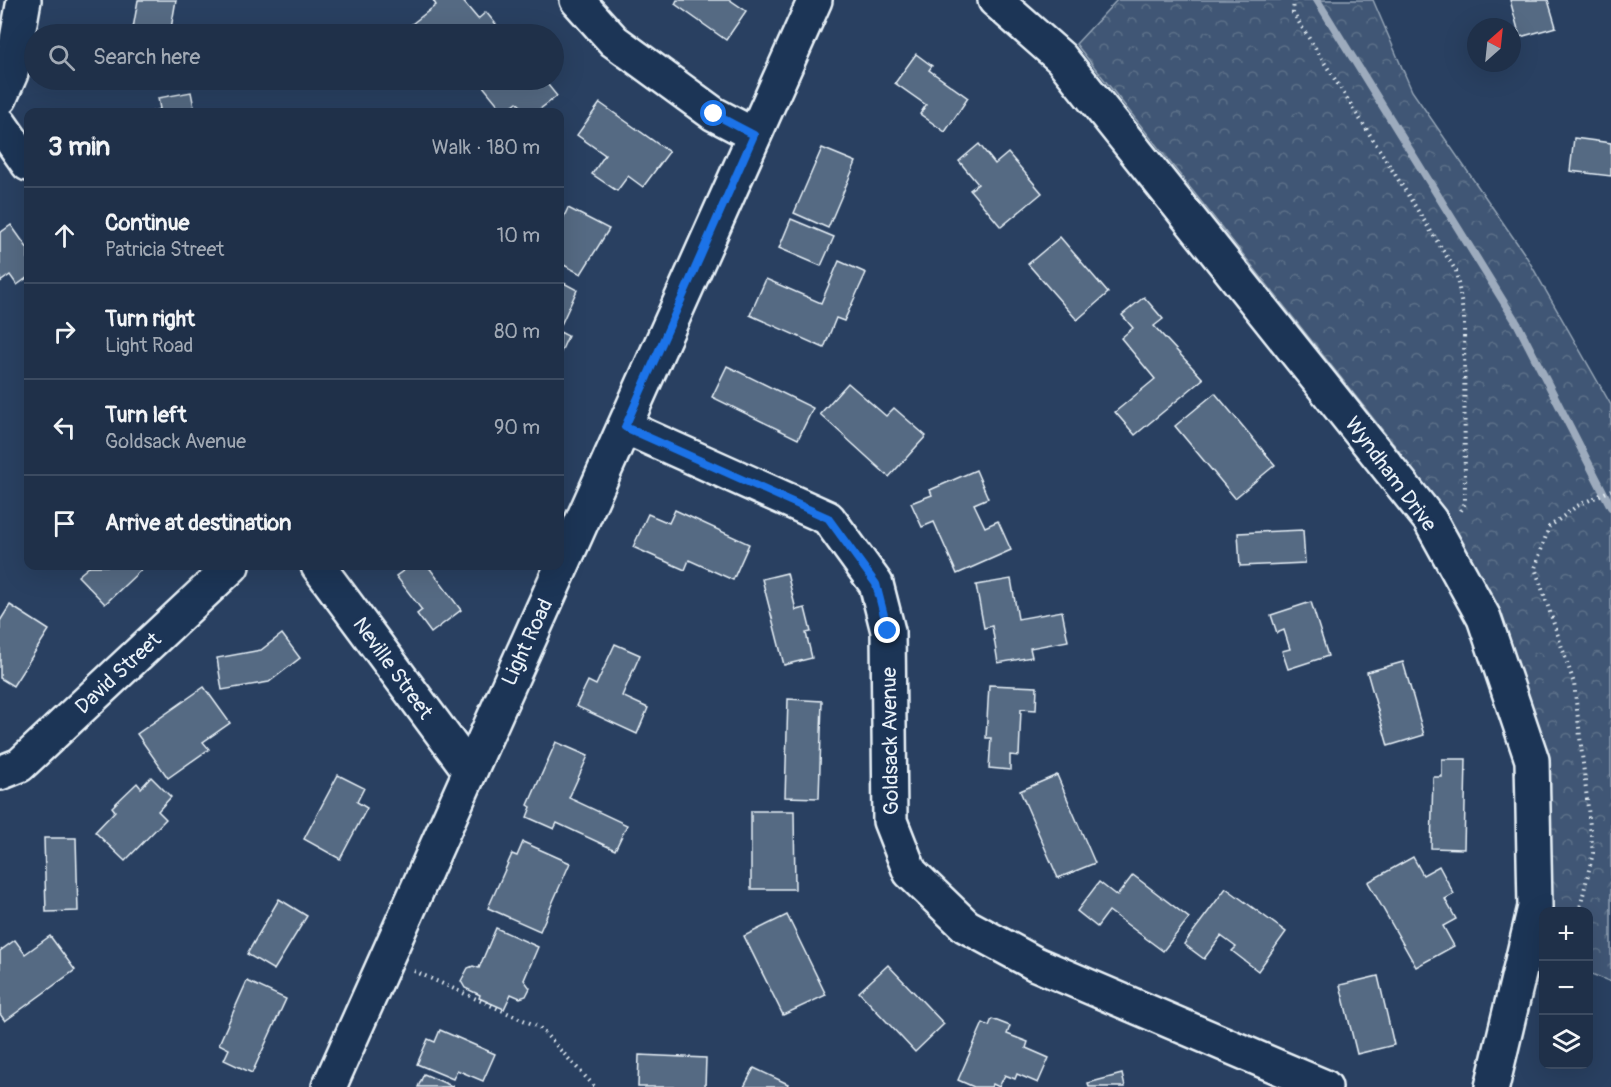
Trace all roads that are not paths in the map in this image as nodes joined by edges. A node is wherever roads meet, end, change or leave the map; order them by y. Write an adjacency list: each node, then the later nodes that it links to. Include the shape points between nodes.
1 (24, 0): 5 (street, via 11,73)
2 (577, 0): 7 (street, via 614,41 714,114)
3 (815, 0): 7 (street, Light Road)
4 (995, 0): 18 (street, Wyndham Drive, via 1061,58 1430,520 1484,618 1532,760 1535,906)
5 (0, 98)
6 (0, 124): 8 (street)
7 (754, 135): 9 (street, Light Road)
8 (24, 158)
9 (625, 427): 10 (street, Light Road); 17 (street, Goldsack Avenue, via 828,518 876,584 888,631 890,821 910,872 966,926 1036,964)
10 (564, 561)
11 (228, 570): 15 (street, David Street, via 20,765)
12 (321, 570): 14 (street, Neville Street)
13 (560, 570): 14 (street, Light Road)
14 (469, 770): 16 (street, Light Road)
15 (0, 773)
16 (329, 1087)
17 (1325, 1087)
18 (1492, 1087)

